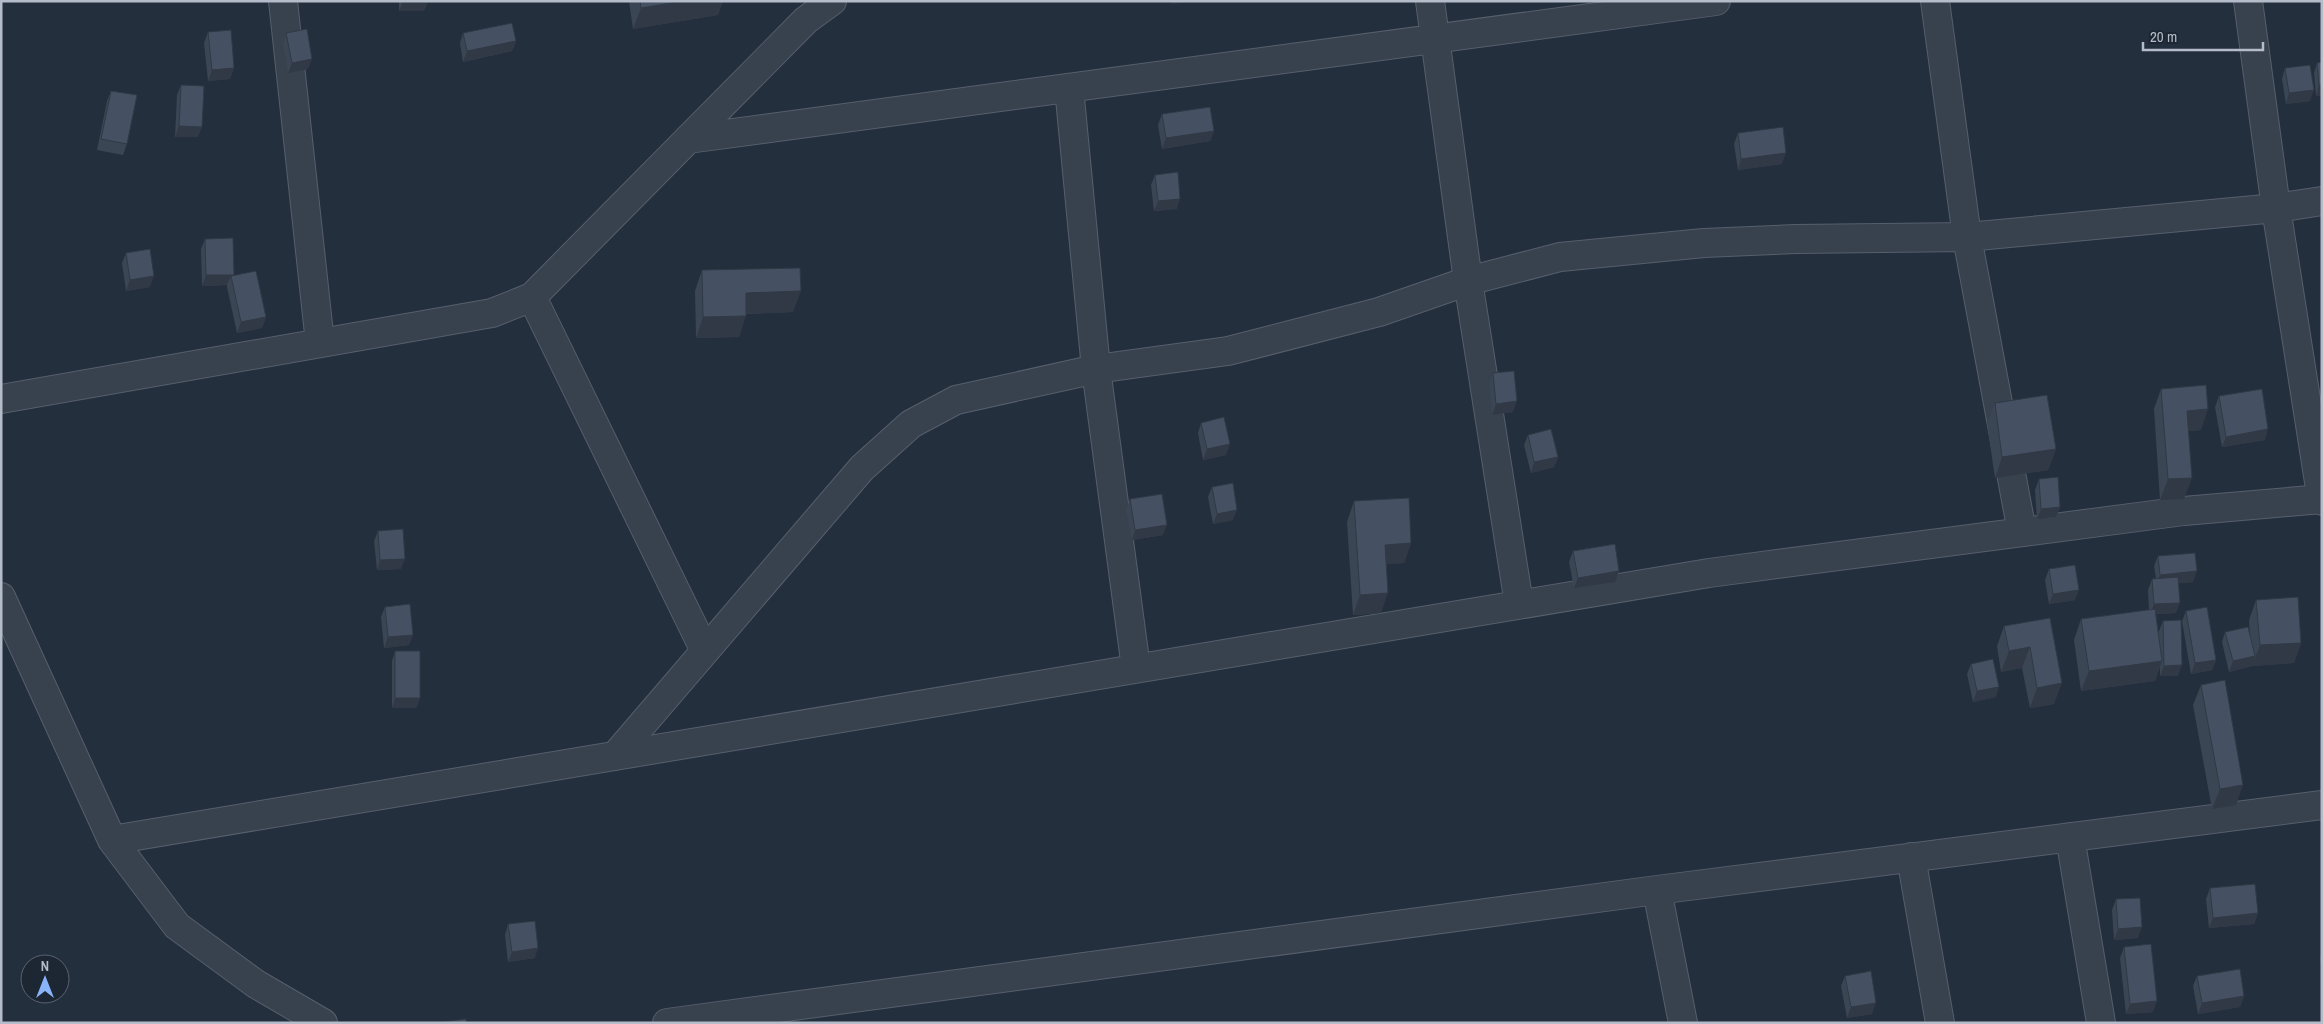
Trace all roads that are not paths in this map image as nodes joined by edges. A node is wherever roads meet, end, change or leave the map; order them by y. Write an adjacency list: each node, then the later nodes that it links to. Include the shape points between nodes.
1 (283, 1): 16 (street)
2 (832, 1): 10 (street, via 806,20)
3 (1430, 1): 8 (street)
4 (1716, 1): 7 (street)
5 (1935, 1): 13 (street)
6 (2248, 1): 12 (street)
7 (1620, 8): 8 (street)
8 (1435, 39): 9 (street); 14 (street)
9 (1069, 88): 10 (street); 17 (street)
10 (688, 139): 15 (street)
11 (2322, 201): 12 (street)
12 (2276, 208): 13 (street); 19 (street)
13 (1967, 237): 14 (street, via 1704,243 1560,257); 20 (street)
14 (1468, 281): 17 (street, via 1379,312 1228,350); 22 (street)
15 (532, 297): 16 (street, via 492,313); 23 (street)
16 (320, 343): 18 (street)
17 (1096, 369): 23 (street, via 956,400 912,424 862,468); 24 (street)
18 (1, 399)
19 (2322, 500): 20 (street, via 2184,511)
20 (2022, 532): 22 (street, via 1709,573)
21 (1, 597): 28 (street)
22 (1520, 604): 24 (street)
23 (705, 651): 25 (street)
24 (1136, 668): 25 (street)
25 (615, 756): 28 (street)
26 (2322, 805): 27 (street)
27 (2070, 837): 29 (street); 35 (street)
28 (112, 840): 31 (street, via 177,926 256,984)
29 (1911, 857): 30 (street); 34 (street)
30 (1657, 890): 32 (street); 33 (street)
31 (323, 1023)
32 (667, 1023)
33 (1683, 1023)
34 (1940, 1023)
35 (2101, 1023)

